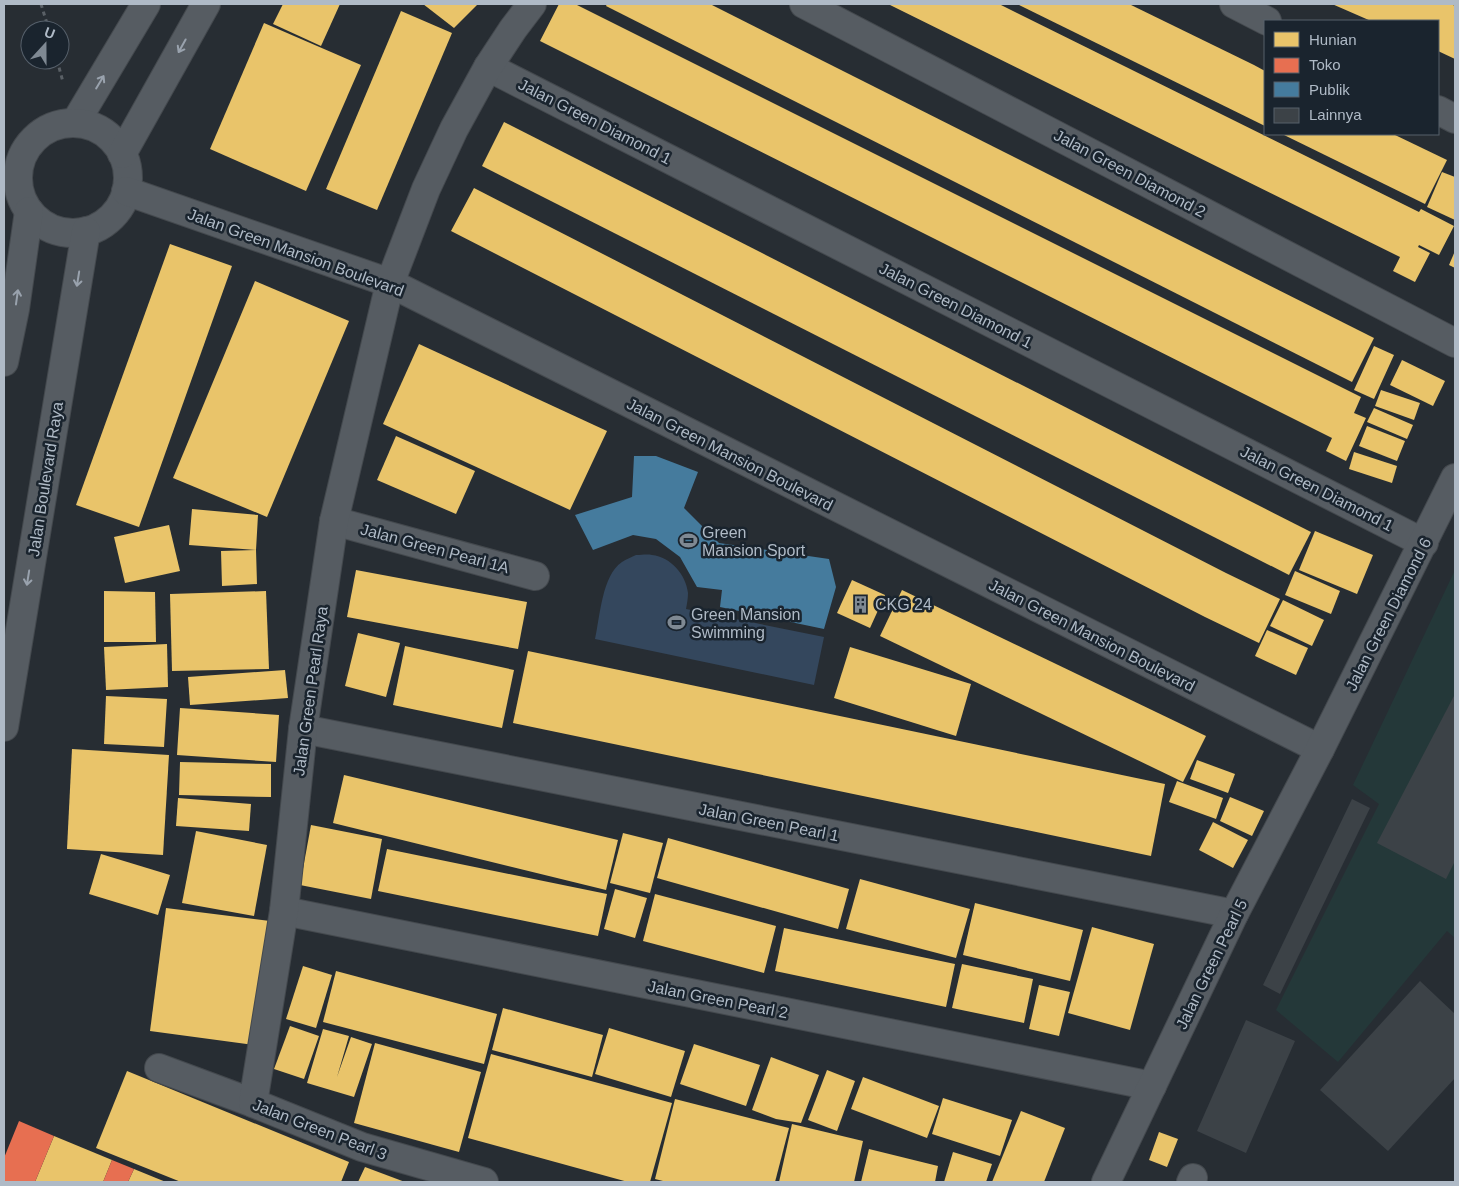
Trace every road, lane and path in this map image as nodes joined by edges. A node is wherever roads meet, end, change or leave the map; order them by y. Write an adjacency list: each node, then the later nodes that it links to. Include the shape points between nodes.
1 (42, 4): 7 (path)
2 (146, 4): 12 (street, one-way to 2)
3 (206, 4): 13 (street, one-way to 13)
4 (532, 4): 9 (street, Jalan Green Pearl Raya)
5 (804, 4): 18 (street, Jalan Green Diamond 2)
6 (1234, 4): 8 (street)
7 (46, 20)
8 (1265, 20)
9 (488, 67): 17 (street, Jalan Green Pearl Raya, via 426,189); 22 (street, Jalan Green Diamond 1)
10 (1439, 111): 11 (street)
11 (1455, 119)
12 (75, 124): 13 (street, via 91,127 106,135); 15 (street, via 56,126 39,134 22,157 18,185)
13 (122, 154): 14 (street, via 128,172)
14 (126, 191): 16 (street, via 112,217); 17 (street, Jalan Green Mansion Boulevard)
15 (29, 211): 16 (street, via 55,230 70,233); 19 (street, one-way to 15)
16 (86, 231): 24 (street, Jalan Boulevard Raya, one-way to 24)
17 (390, 283): 21 (street, Jalan Green Pearl Raya); 26 (street, Jalan Green Mansion Boulevard)
18 (1455, 343)
19 (4, 362)
20 (1455, 478): 22 (street, Jalan Green Diamond 6)
21 (334, 521): 23 (street, Jalan Green Pearl 1A); 25 (street, Jalan Green Pearl Raya)
22 (1424, 543): 26 (street, Jalan Green Diamond 6)
23 (536, 576)
24 (4, 727)
25 (303, 729): 27 (street, Jalan Green Pearl Raya); 28 (street, Jalan Green Pearl 1)
26 (1320, 749): 28 (street, Jalan Green Pearl 5)
27 (284, 911): 30 (street, Jalan Green Pearl 2); 31 (street, Jalan Green Pearl Raya)
28 (1234, 914): 30 (street, Jalan Green Pearl 5)
29 (160, 1068): 31 (street, Jalan Green Pearl 3)
30 (1152, 1086): 33 (street, Jalan Green Pearl 5)
31 (253, 1103): 32 (street, Jalan Green Pearl 3, via 362,1147)
32 (484, 1182)
33 (1106, 1182)

